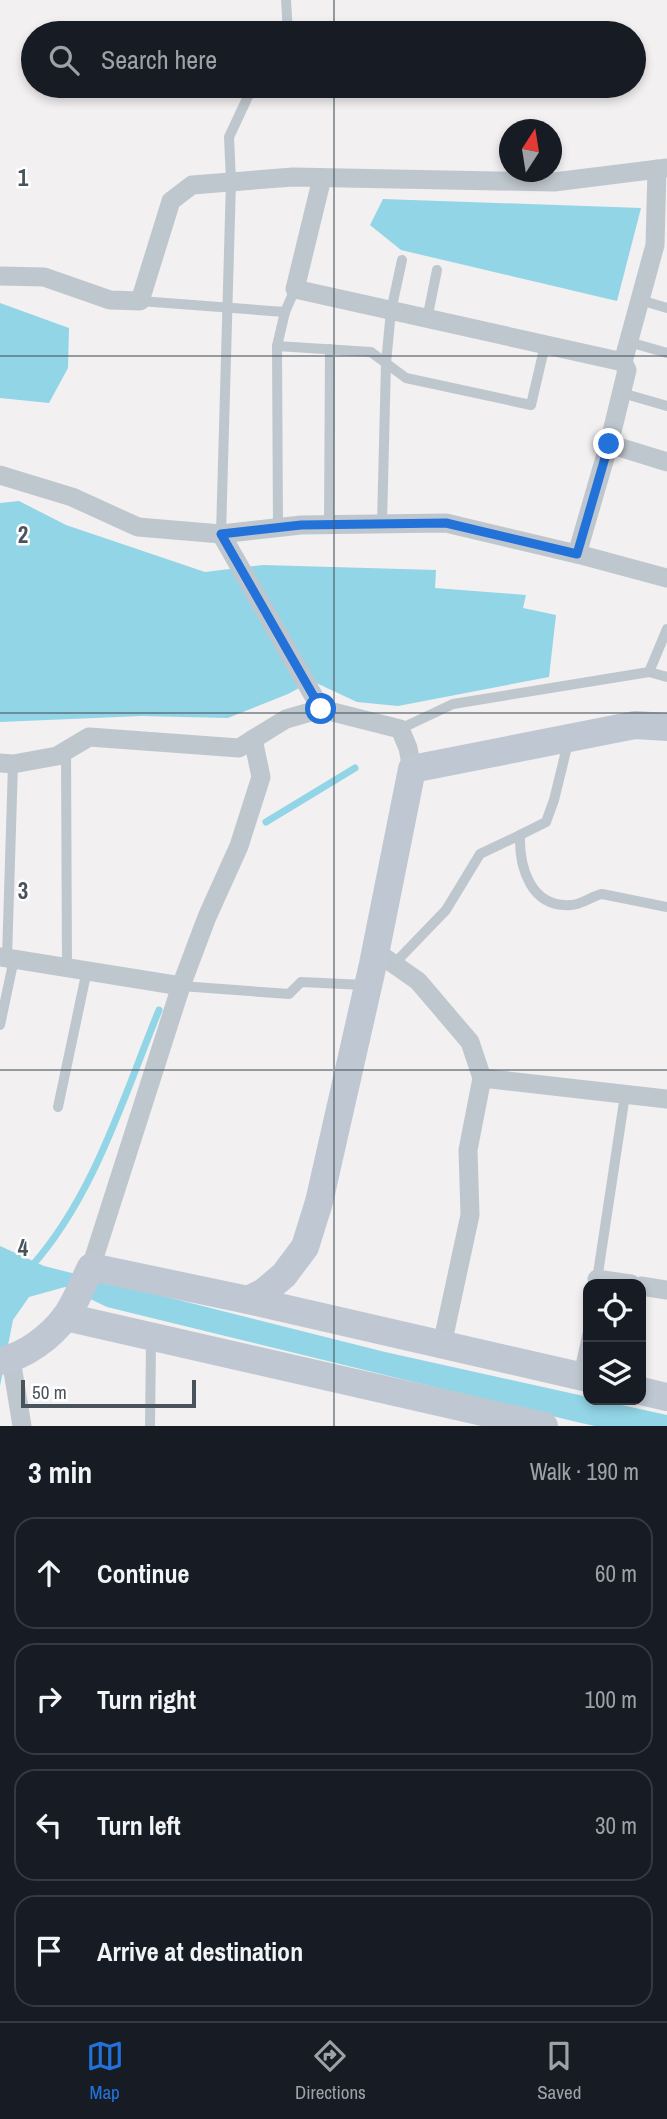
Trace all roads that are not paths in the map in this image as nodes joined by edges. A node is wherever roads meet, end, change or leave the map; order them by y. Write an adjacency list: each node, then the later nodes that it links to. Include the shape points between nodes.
1 (286, 0): 2 (lane)
2 (287, 21)
3 (247, 98): 6 (lane, via 229,137)
4 (662, 168): 5 (street, via 554,182); 11 (street, via 655,245)
5 (321, 178): 6 (street); 10 (street)
6 (231, 181): 12 (street, via 192,185 171,201); 13 (lane)
7 (402, 260): 15 (lane)
8 (438, 270): 17 (lane)
9 (0, 276): 12 (street, via 44,277 110,300)
10 (295, 289): 15 (street); 16 (lane)
11 (640, 300): 14 (lane); 18 (street)
12 (140, 301): 13 (lane)
13 (228, 306): 16 (lane); 33 (lane)
14 (667, 308)
15 (391, 311): 17 (street); 24 (lane)
16 (285, 312): 20 (lane)
17 (427, 319): 19 (street)
18 (629, 342): 22 (lane); 23 (street)
19 (545, 345): 23 (street); 24 (lane, via 531,405 406,378)
20 (277, 346): 21 (lane); 32 (lane)
21 (330, 349): 24 (lane, via 371,352); 30 (lane)
22 (667, 353)
23 (623, 362): 25 (street, via 628,370)
24 (386, 363): 31 (lane)
25 (622, 393): 26 (lane); 27 (street)
26 (667, 406)
27 (609, 444): 28 (street); 34 (street)
28 (667, 462)
29 (0, 475): 33 (street, via 72,497 138,527)
30 (330, 524): 31 (street); 32 (street)
31 (382, 524): 34 (street, via 446,523)
32 (278, 527): 33 (street)
33 (221, 534): 39 (street)
34 (577, 554): 35 (street)
35 (667, 578)
36 (667, 629): 37 (lane)
37 (649, 672): 38 (lane); 41 (lane, via 453,704)
38 (667, 677)
39 (321, 709): 41 (street); 43 (street, via 286,719)
40 (667, 727): 42 (street, via 635,725)
41 (400, 729): 46 (street)
42 (569, 738): 46 (street); 47 (lane, via 546,822)
43 (253, 739): 44 (street, via 239,748 89,737); 54 (street, via 261,777 239,846)
44 (66, 751): 45 (street); 51 (lane)
45 (7, 763): 49 (lane)
46 (412, 769): 50 (street)
47 (520, 835): 48 (lane, via 519,855 530,886 547,901 573,906 602,894); 50 (lane, via 480,854 446,910)
48 (667, 907)
49 (7, 958): 51 (street); 55 (lane)
50 (384, 958): 53 (street); 56 (street, via 418,981 470,1042)
51 (67, 966): 52 (street)
52 (88, 970): 54 (street); 59 (lane)
53 (368, 985): 54 (lane, via 301,982 289,994); 64 (street, via 305,1247 284,1275)
54 (181, 986): 60 (street)
55 (0, 1025)
56 (482, 1078): 57 (street); 67 (street, via 468,1150 470,1215)
57 (625, 1095): 58 (street); 61 (lane)
58 (667, 1099)
59 (58, 1107)
60 (91, 1267): 64 (street); 65 (street)
61 (597, 1279)
62 (646, 1287): 63 (street)
63 (667, 1290)
64 (248, 1300): 67 (street)
65 (66, 1317): 66 (street); 68 (street, via 34,1348)
66 (151, 1336): 73 (lane); 74 (street, via 455,1411)
67 (442, 1345): 69 (street)
68 (6, 1360): 72 (street)
69 (583, 1377)
70 (646, 1392): 71 (street)
71 (667, 1397)
72 (22, 1426)
73 (150, 1426)
74 (544, 1426)

